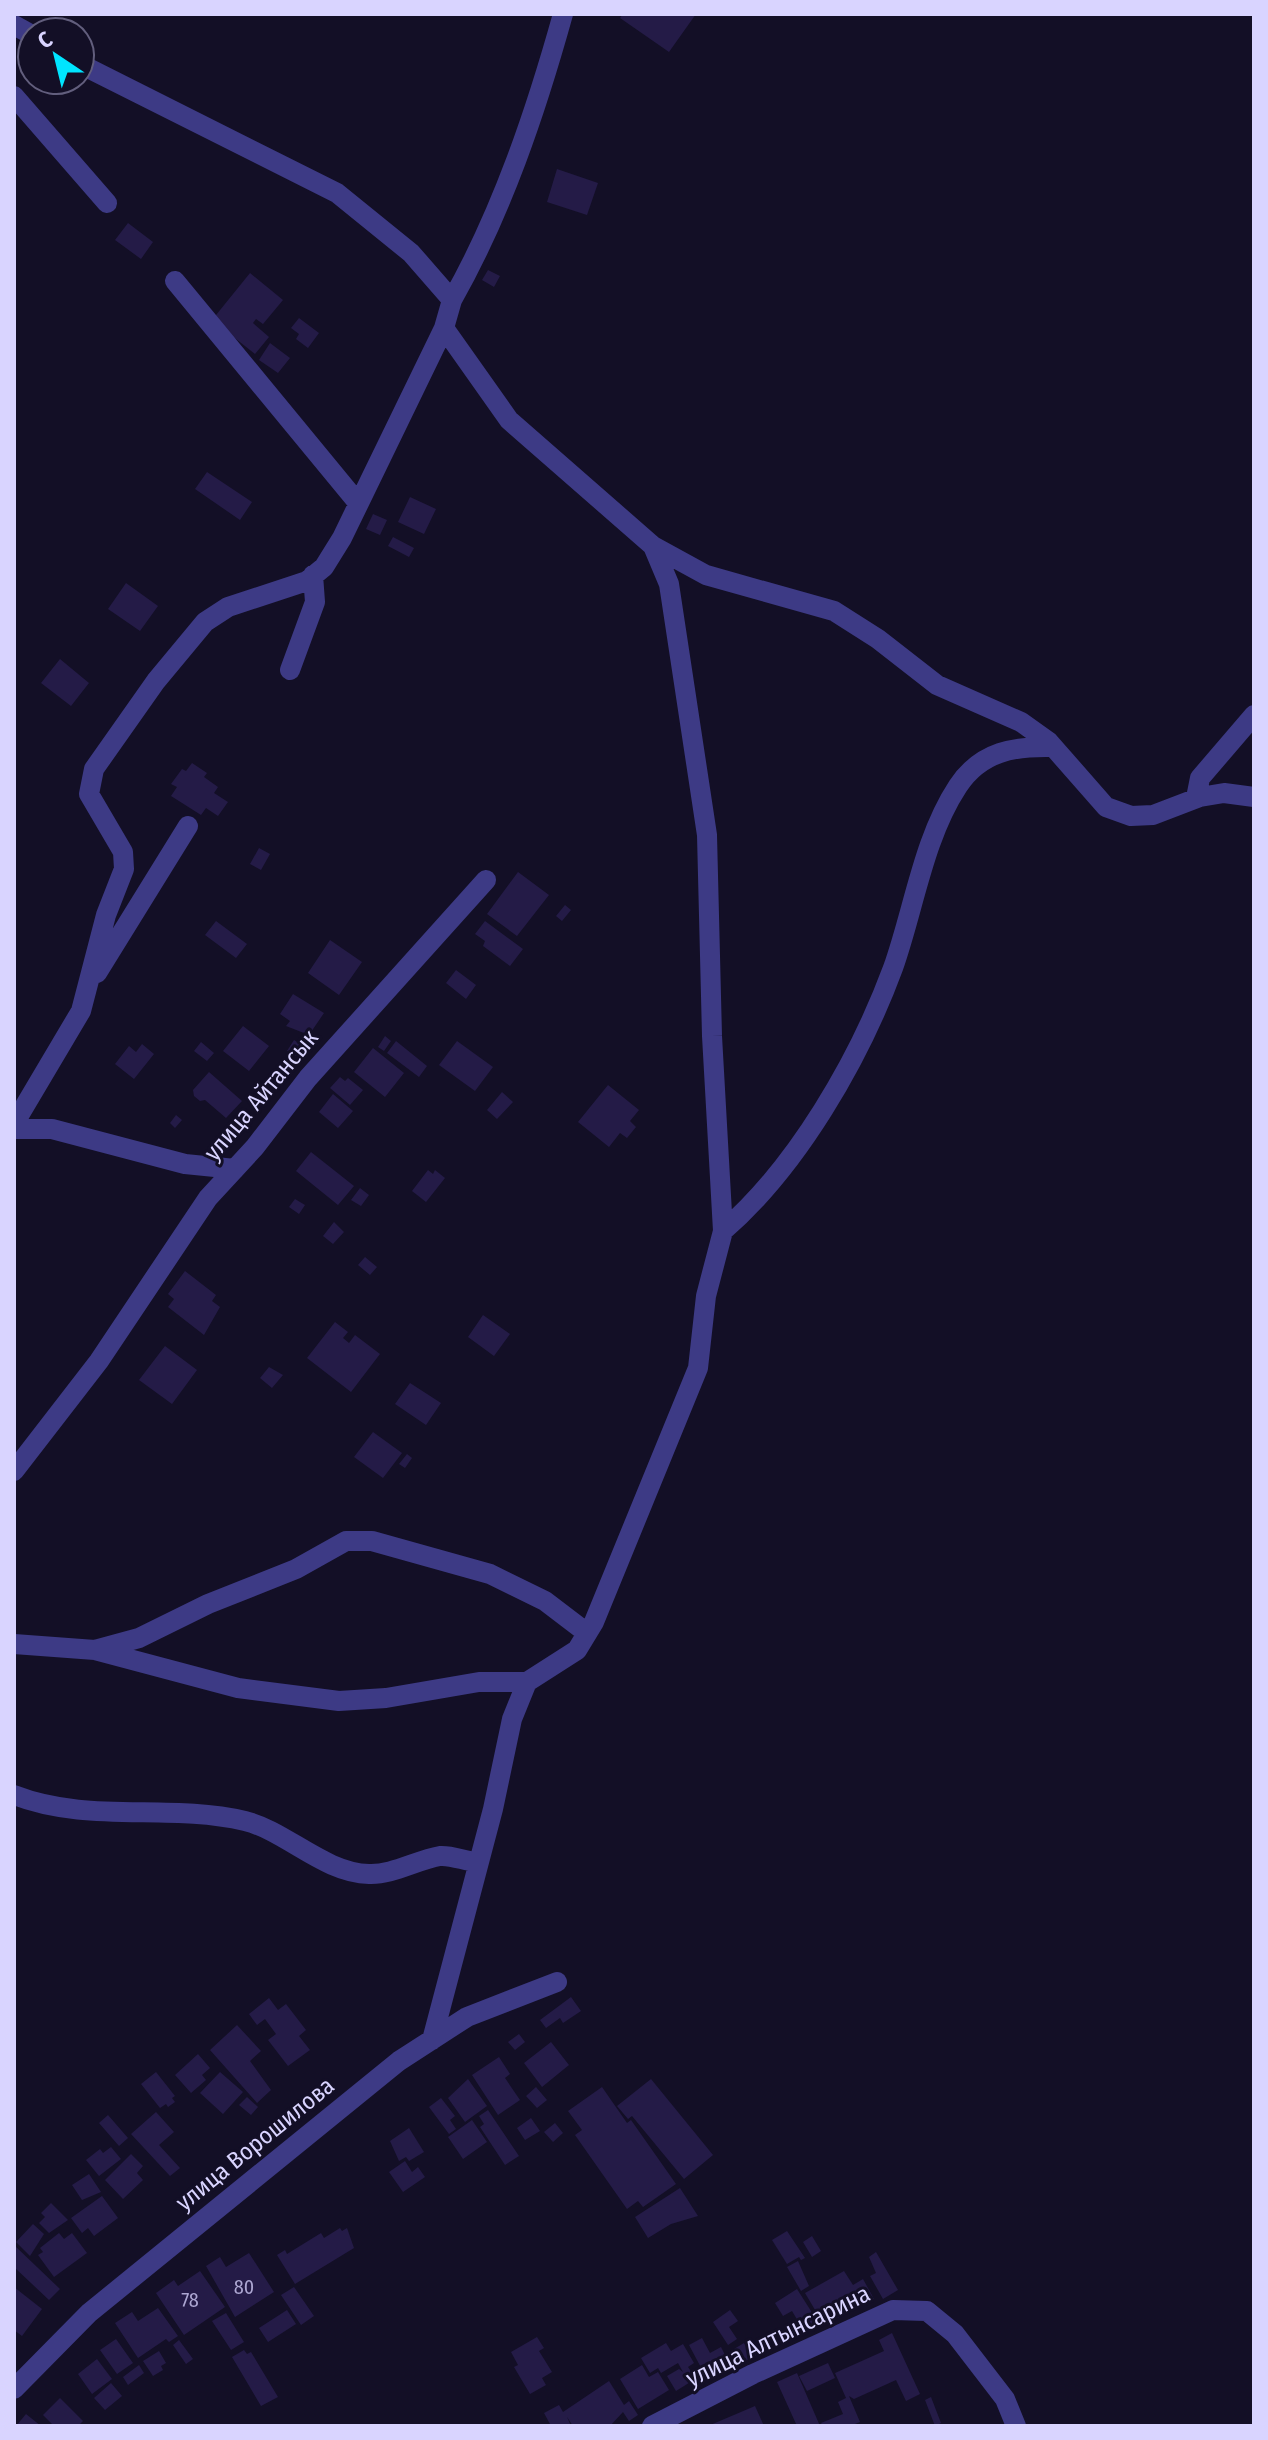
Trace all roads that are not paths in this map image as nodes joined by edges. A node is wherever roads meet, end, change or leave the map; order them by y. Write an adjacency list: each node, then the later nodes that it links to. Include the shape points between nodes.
1 (563, 14): 6 (street, via 501,195)
2 (96, 72): 6 (street, via 337,193 411,253)
3 (14, 96): 4 (street)
4 (107, 203)
5 (175, 281): 8 (street)
6 (452, 300): 7 (street)
7 (444, 328): 8 (street); 9 (street, via 509,420)
8 (358, 503): 10 (street, via 330,557)
9 (653, 546): 13 (street, via 706,575 834,611 937,685 1021,722); 21 (street, via 669,584 707,835)
10 (313, 575): 11 (street, via 315,602); 18 (street, via 290,588 228,607 205,622 94,769 89,794 123,852 124,869)
11 (290, 670)
12 (1254, 715): 15 (street, via 1200,778)
13 (1053, 747): 15 (street, via 1106,807 1131,816 1153,815); 21 (street, via 1010,748 989,755 959,784 940,820 892,969 863,1038 789,1158 756,1202)
14 (1254, 797): 15 (street, via 1224,793)
15 (1196, 798)
16 (188, 826): 18 (street)
17 (486, 880): 20 (street, улица Айтансык, via 308,1078)
18 (86, 990): 19 (street, via 81,1011)
19 (14, 1124): 20 (street, via 185,1164)
20 (235, 1169): 22 (street, улица Айтансык, via 208,1198 99,1361)
21 (723, 1231): 23 (street, via 706,1296 698,1368)
22 (14, 1471)
23 (587, 1633): 25 (street, via 545,1601 490,1574 372,1541 346,1541 296,1569 139,1638); 26 (street, via 577,1650)
24 (14, 1644): 25 (street)
25 (95, 1650): 26 (street, via 238,1688 339,1701 479,1682)
26 (527, 1682): 28 (street, via 512,1719)
27 (14, 1795): 28 (street, via 60,1809 184,1813 247,1822 368,1874 445,1855)
28 (476, 1862): 30 (street)
29 (557, 1982): 30 (street, улица Ворошилова, via 467,2017)
30 (432, 2040): 31 (street, улица Ворошилова, via 399,2061 89,2313)
31 (14, 2389)
32 (652, 2426): 33 (street, улица Алтынсарина, via 893,2310 927,2311 955,2334 1005,2399)
33 (1016, 2426)

